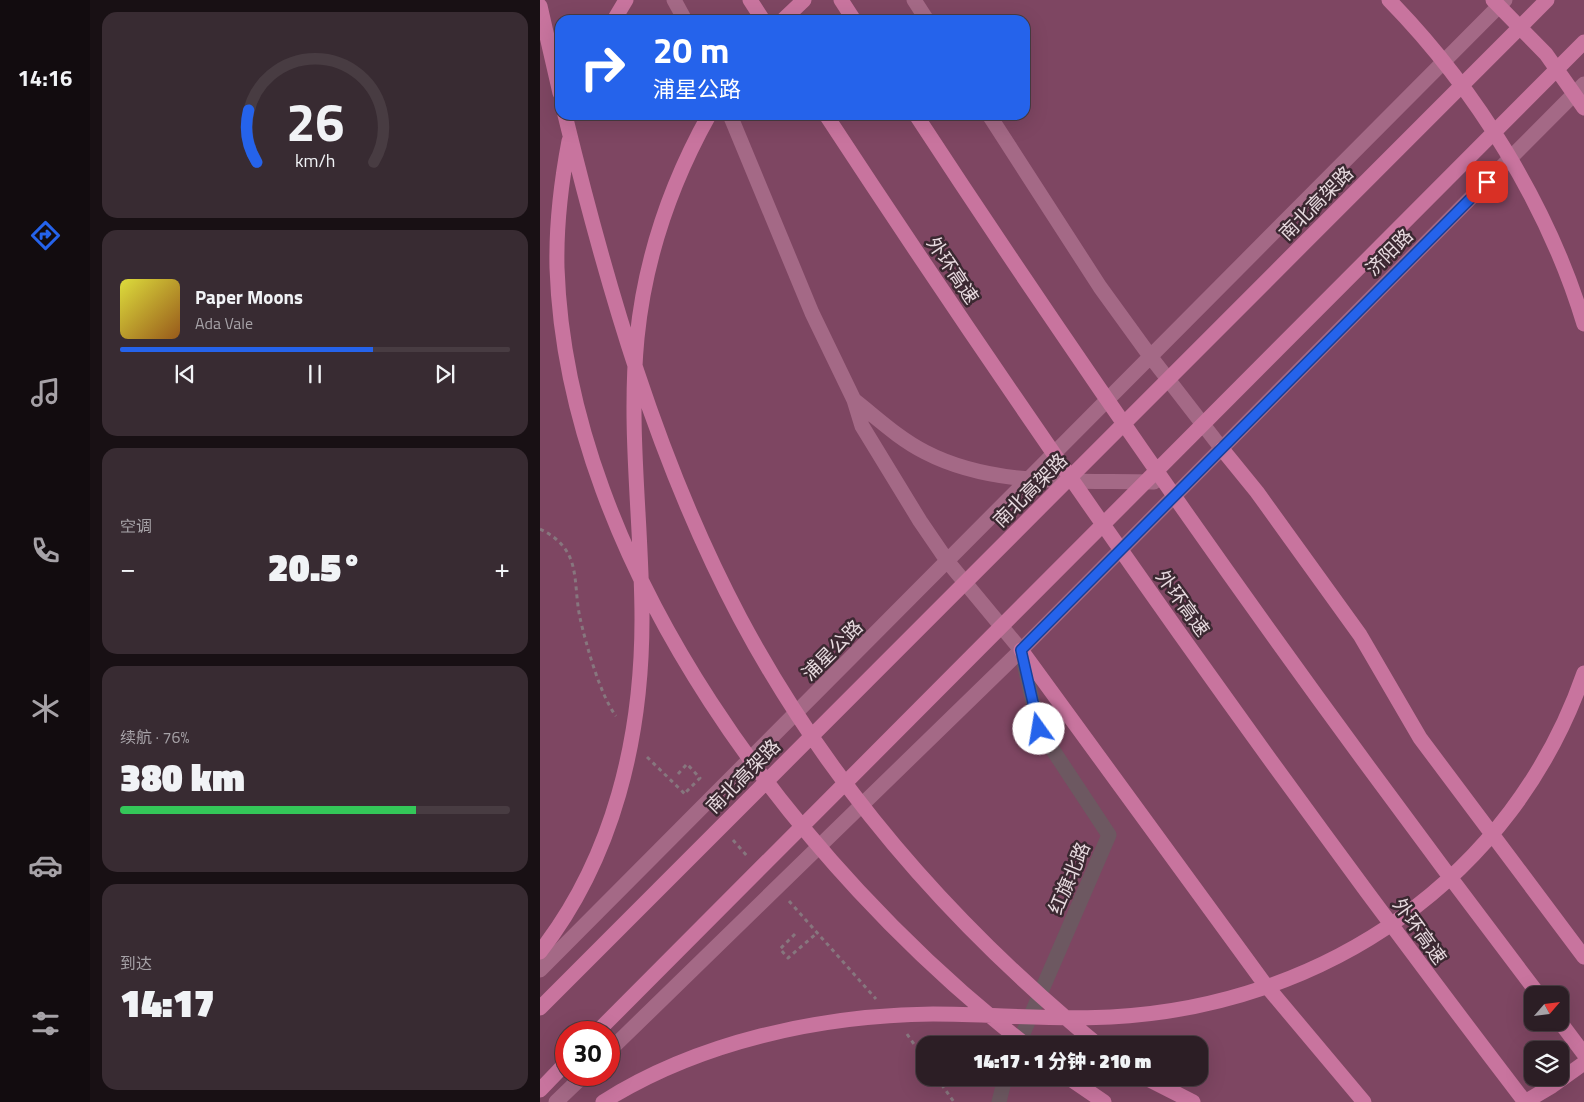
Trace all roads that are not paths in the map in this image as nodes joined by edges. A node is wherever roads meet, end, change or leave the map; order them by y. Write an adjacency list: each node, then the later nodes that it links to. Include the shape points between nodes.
1 (626, 0): 12 (highway)
2 (674, 0): 13 (main road)
3 (750, 0): 14 (highway)
4 (804, 0): 15 (highway)
5 (841, 0): 16 (highway)
6 (914, 0): 17 (main road)
7 (1389, 0): 29 (highway, via 1456,80 1504,150 1566,273)
8 (1493, 0): 21 (highway, via 1546,54)
9 (1505, 0): 30 (main road)
10 (1547, 0): 42 (highway, 南北高架路)
11 (540, 6): 19 (highway)
12 (617, 15)
13 (682, 15)
14 (760, 15)
15 (788, 15)
16 (851, 15)
17 (924, 15)
18 (1584, 42): 43 (highway)
19 (555, 71)
20 (1584, 84): 32 (main road, 济阳路)
21 (1584, 108)
22 (566, 120): 47 (highway, via 605,270 660,436 689,510 741,618 802,721 874,821 957,917 1002,962)
23 (575, 120): 45 (highway, via 560,197 557,241 559,302 584,426 597,471 633,561 661,616 729,729 808,834 896,931 946,979)
24 (707, 120): 38 (highway, via 673,188 659,228 641,304 634,375 641,674 629,757 604,838 567,911)
25 (732, 120): 31 (main road, via 812,313)
26 (829, 120): 63 (highway, 外环高速, via 1012,394 1152,595 1295,794)
27 (919, 120): 41 (highway, via 1213,551)
28 (992, 120): 30 (main road, via 1100,287)
29 (1584, 324)
30 (1150, 356): 32 (main road); 33 (main road, 浦星公路)
31 (854, 400): 33 (main road, via 924,452 954,465); 35 (main road, via 862,426)
32 (1222, 449): 34 (main road); 39 (highway, via 1257,492 1360,636 1420,738)
33 (1029, 479): 34 (main road); 35 (main road, 浦星公路)
34 (1188, 483): 36 (main road)
35 (948, 562): 36 (main road); 40 (main road, 浦星公路)
36 (1021, 650): 46 (street, 红旗北路, via 1039,729 1109,835); 48 (main road); 62 (highway, via 1264,983)
37 (1584, 673): 58 (highway, via 1561,730 1541,766 1493,833 1433,894 1399,920 1326,964 1245,995 1156,1013 1055,1018 930,1014 809,1026 701,1055)
38 (540, 952)
39 (1584, 957)
40 (540, 970)
41 (1532, 986)
42 (540, 1008)
43 (608, 1021)
44 (1567, 1031): 49 (highway)
45 (1015, 1036)
46 (1022, 1036)
47 (1088, 1036)
48 (620, 1040)
49 (1584, 1054)
50 (1584, 1063): 63 (highway)
51 (555, 1074): 56 (highway)
52 (573, 1086): 57 (main road)
53 (1003, 1086): 59 (street)
54 (1081, 1086): 60 (highway)
55 (1162, 1086): 61 (highway)
56 (540, 1090)
57 (556, 1102)
58 (602, 1102)
59 (999, 1102)
60 (1104, 1102)
61 (1193, 1102)
62 (1364, 1102)
63 (1525, 1102)

